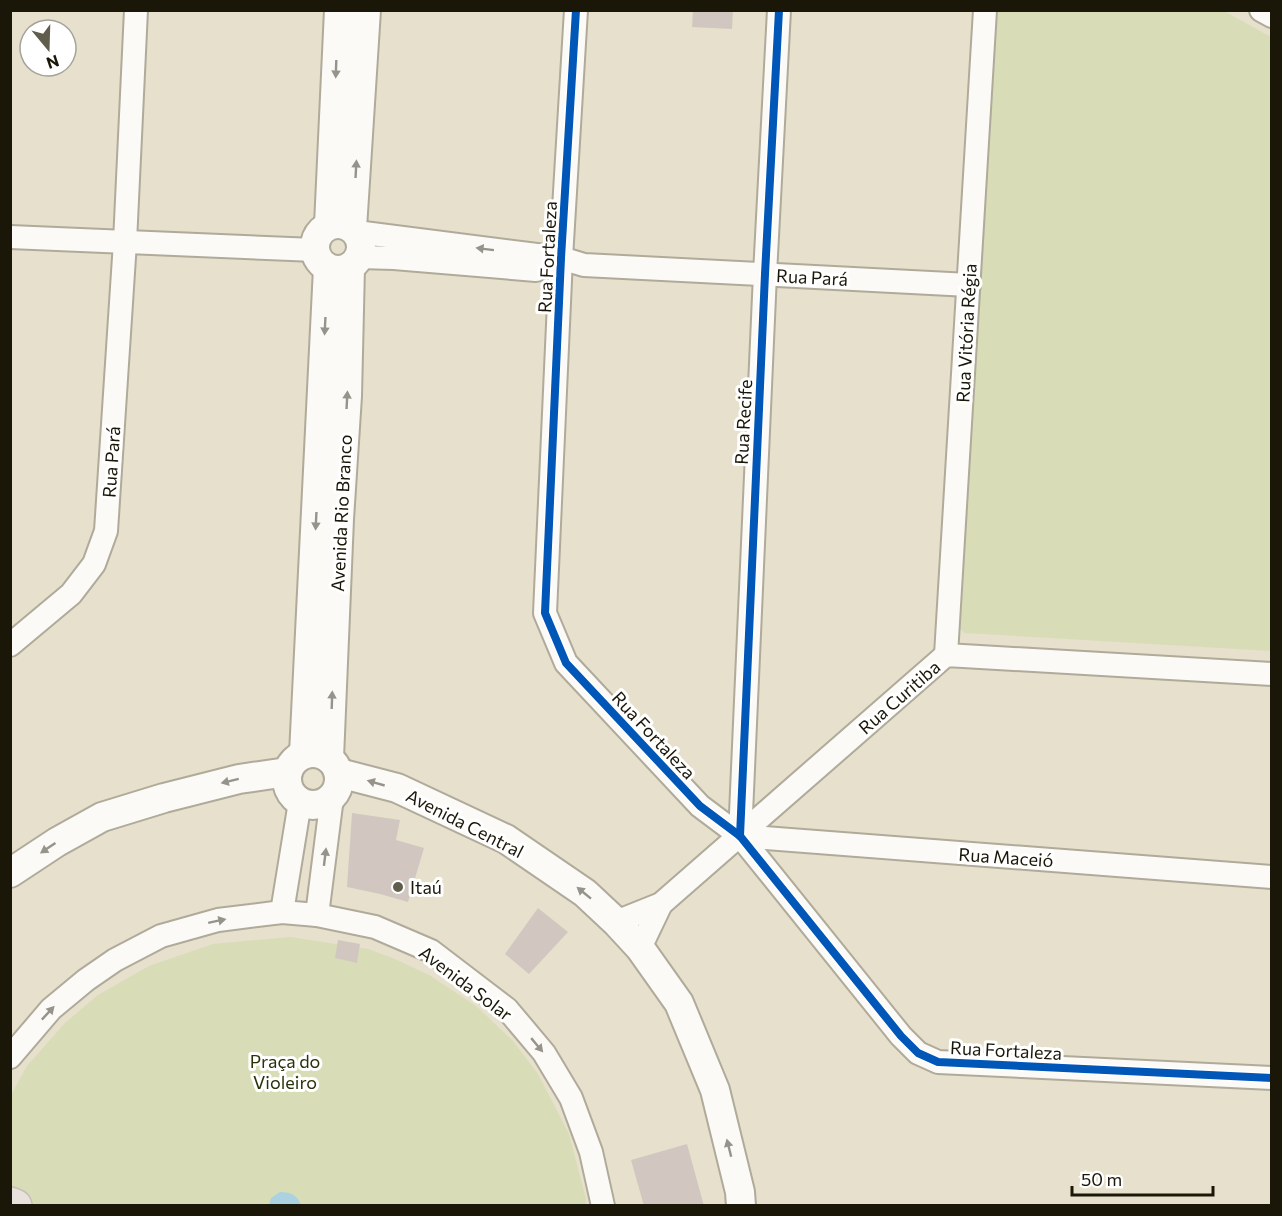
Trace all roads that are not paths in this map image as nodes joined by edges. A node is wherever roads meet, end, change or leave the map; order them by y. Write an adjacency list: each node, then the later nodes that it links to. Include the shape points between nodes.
1 (136, 10): 10 (street, Rua Pará)
2 (339, 10): 11 (street, Avenida Rio Branco, one-way to 11)
3 (366, 10): 11 (street, Avenida Rio Branco, one-way to 3)
4 (576, 10): 12 (street, Rua Fortaleza)
5 (779, 10): 13 (street, Rua Recife)
6 (985, 10): 14 (street, Rua Vitória Régia)
7 (1262, 10): 8 (street)
8 (1272, 16)
9 (10, 237): 10 (street, Rua Pará)
10 (124, 242): 11 (street, Rua Pará); 15 (street, Rua Pará, via 106,531 94,564 70,594)
11 (341, 247): 12 (street, Rua Pará, via 395,248); 18 (street, Avenida Rio Branco, via 347,396)
12 (561, 265): 13 (street, Rua Pará); 20 (street, Rua Fortaleza, via 545,613 566,663 700,807)
13 (765, 274): 14 (street, Rua Pará); 20 (street, Rua Recife)
14 (969, 285): 16 (street, Rua Vitória Régia)
15 (10, 645)
16 (946, 655): 17 (street, Rua Curitiba); 20 (street, Rua Curitiba)
17 (1272, 674)
18 (318, 771): 19 (street, via 286,781 293,797); 21 (street, Avenida Central, one-way to 21, via 239,779 102,817); 25 (street, Avenida Rio Branco, one-way to 18); 26 (street, Avenida Central, one-way to 18, via 585,893 506,839 397,788)
19 (300, 802): 24 (street)
20 (740, 836): 22 (street, Rua Maceió); 23 (street, Rua Curitiba); 29 (street, Rua Fortaleza, via 918,1053 938,1062)
21 (10, 873)
22 (1272, 877)
23 (661, 904): 26 (street, Rua Curitiba); 27 (street, Rua Curitiba)
24 (282, 912): 25 (street, Avenida Solar); 28 (street, Avenida Solar, one-way to 24, via 51,1009 115,960 161,936 218,920)
25 (317, 915): 32 (street, Avenida Solar, one-way to 32, via 375,927 431,951 507,1009 544,1053 571,1098 591,1152)
26 (615, 922): 27 (street, Avenida Central)
27 (640, 948): 33 (street, Avenida Central, one-way to 27, via 715,1090 679,1004)
28 (10, 1057)
29 (1272, 1078)
30 (10, 1203): 31 (main road)
31 (15, 1206)
32 (603, 1206)
33 (741, 1206)

